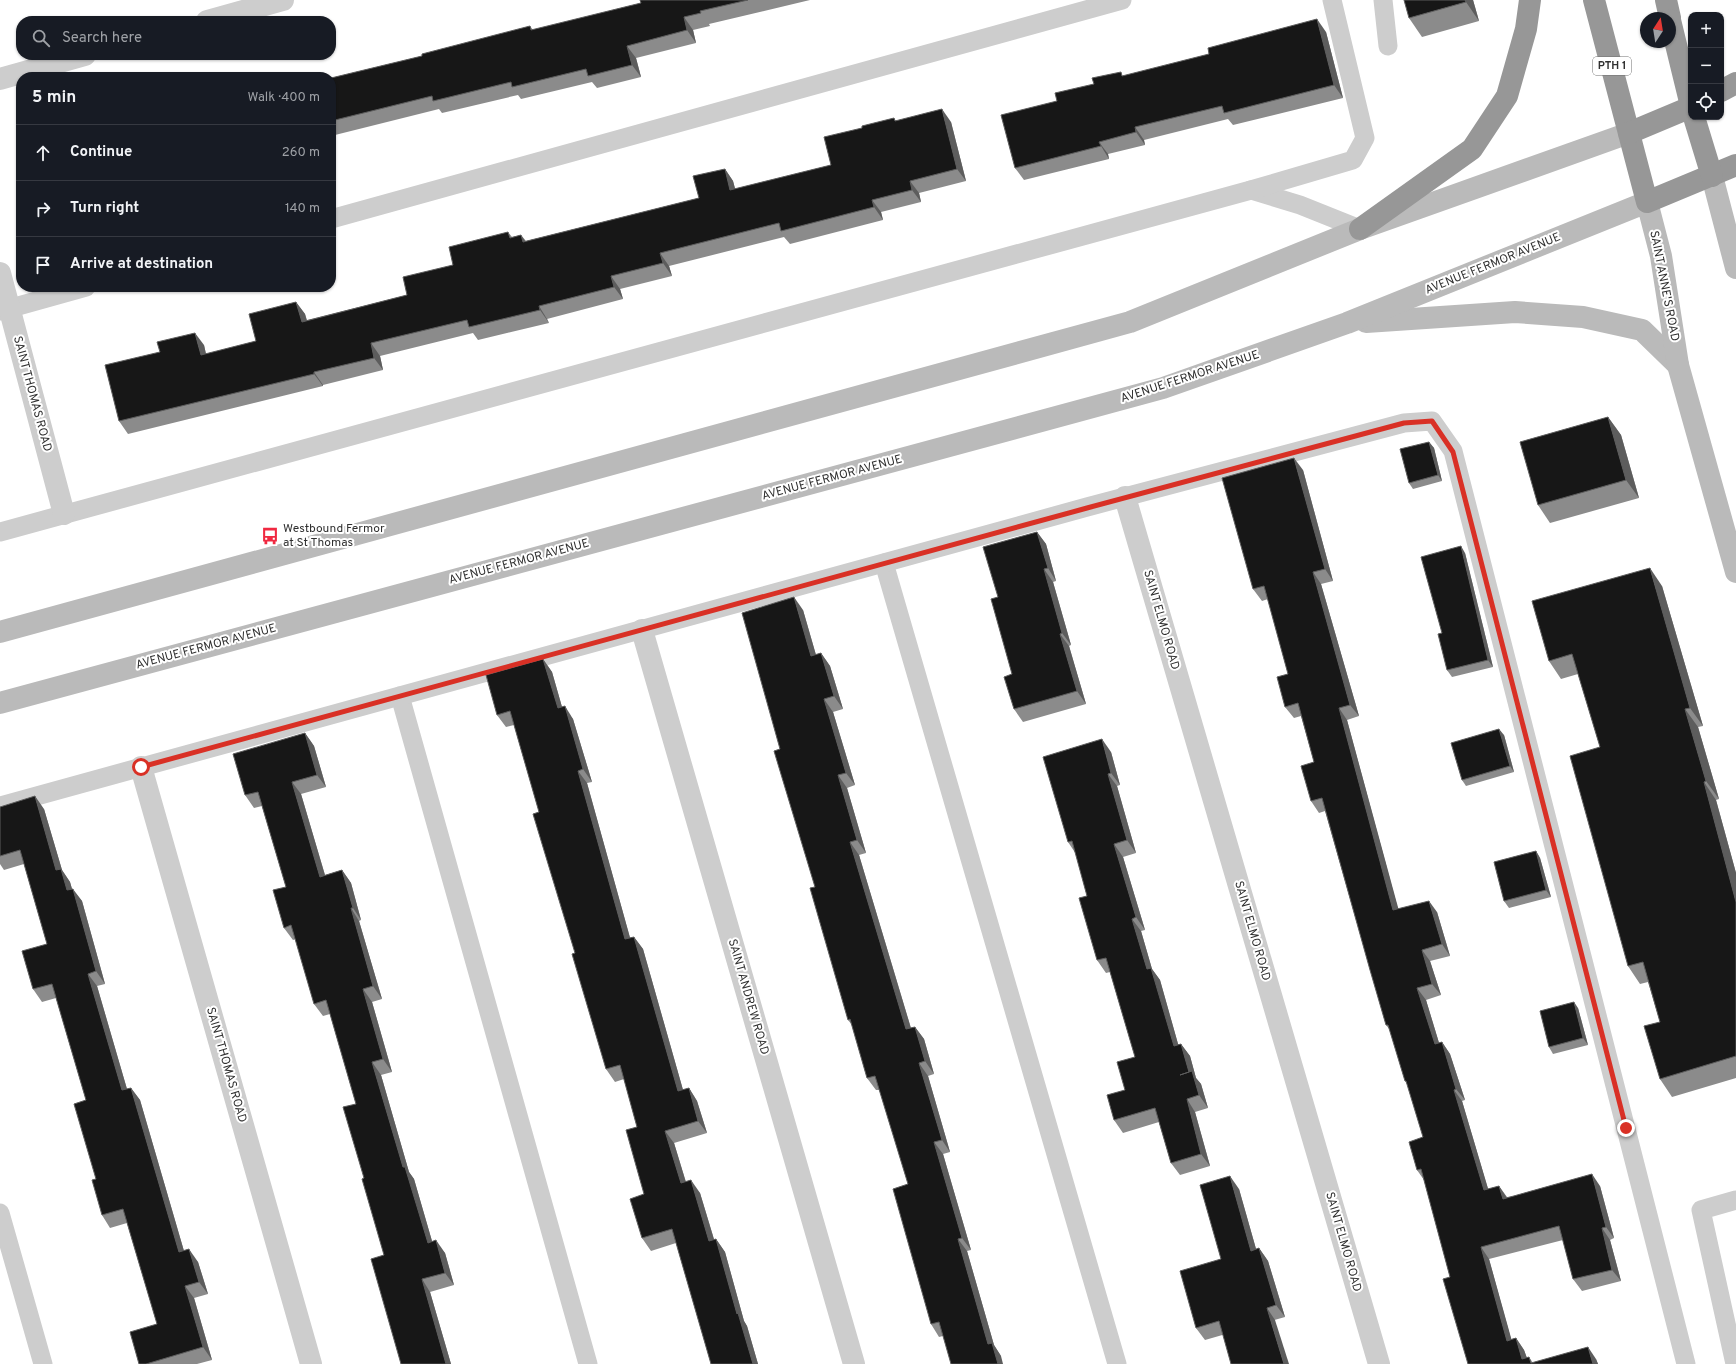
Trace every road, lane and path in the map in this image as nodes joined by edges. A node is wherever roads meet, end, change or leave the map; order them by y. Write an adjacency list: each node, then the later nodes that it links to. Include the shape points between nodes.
1 (283, 0): 9 (street)
2 (1122, 0): 26 (lane)
3 (1332, 0): 24 (lane, via 1365,138 1353,160)
4 (1383, 0): 11 (lane)
5 (1530, 0): 27 (highway, via 1526,30 1507,96 1472,149)
6 (1594, 0): 21 (highway, SAINT ANNE'S ROAD / PTH 1)
7 (1666, 0): 8 (highway)
8 (1669, 12)
9 (225, 16)
10 (1676, 44): 18 (highway)
11 (1388, 46)
12 (67, 60): 13 (street)
13 (25, 72)
14 (16, 74): 15 (street)
15 (0, 79)
16 (1736, 83): 17 (highway)
17 (1724, 89)
18 (1688, 94)
19 (1688, 108): 21 (highway)
20 (1695, 120): 23 (highway)
21 (1629, 133): 25 (highway, SAINT ANNE'S ROAD / PTH 1); 27 (main road)
22 (1736, 165): 23 (highway)
23 (1712, 176): 25 (highway); 28 (main road)
24 (1251, 190): 27 (lane, via 1300,204); 35 (lane)
25 (1647, 202): 32 (main road, AVENUE FERMOR AVENUE); 33 (main road, SAINT ANNE'S ROAD, via 1661,256)
26 (336, 218)
27 (1360, 229): 40 (main road, via 1130,322)
28 (1736, 268)
29 (0, 273): 31 (street, SAINT THOMAS ROAD)
30 (68, 292): 31 (lane)
31 (5, 309): 35 (street, SAINT THOMAS ROAD)
32 (1347, 323): 33 (main road, via 1515,312 1583,317 1642,330); 42 (main road, AVENUE FERMOR AVENUE, via 1163,388)
33 (1678, 365): 38 (main road, SAINT ANNE'S ROAD)
34 (1125, 497): 37 (lane); 52 (street, SAINT ELMO ROAD); 53 (lane, via 1404,423 1432,421 1453,452)
35 (64, 514): 36 (lane)
36 (0, 532)
37 (884, 564): 39 (lane); 51 (lane)
38 (1736, 572)
39 (642, 630): 41 (lane); 50 (street, SAINT ANDREW ROAD)
40 (0, 632)
41 (400, 696): 43 (lane); 49 (lane)
42 (0, 703)
43 (141, 767): 44 (lane); 48 (street, SAINT THOMAS ROAD)
44 (0, 806)
45 (1736, 1200): 54 (lane, via 1701,1210)
46 (0, 1213): 47 (lane)
47 (43, 1364)
48 (311, 1364)
49 (588, 1364)
50 (854, 1364)
51 (1117, 1364)
52 (1379, 1364)
53 (1686, 1364)
54 (1735, 1364)

